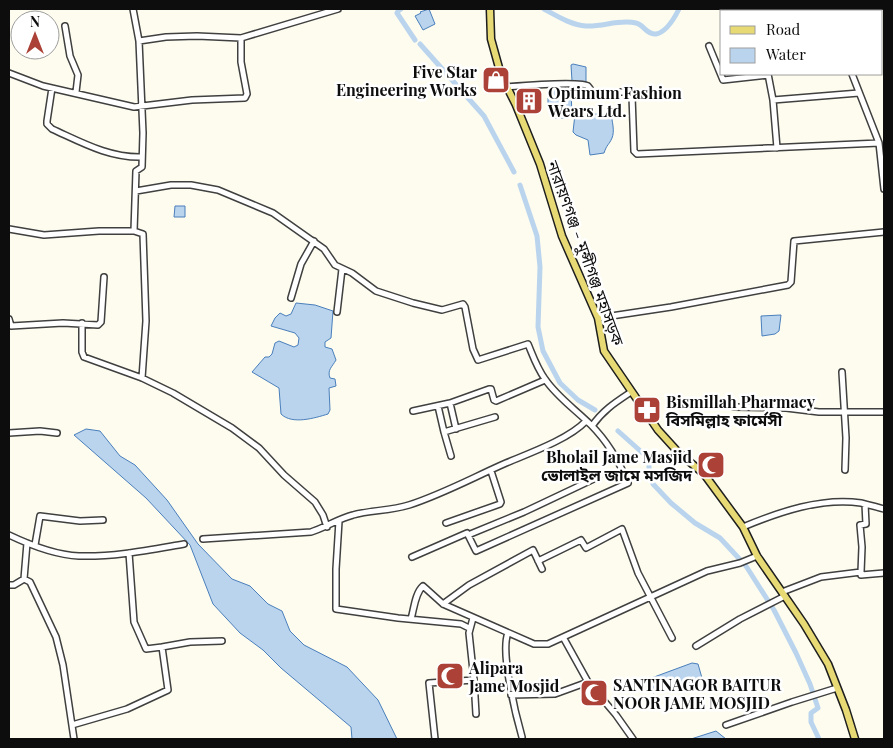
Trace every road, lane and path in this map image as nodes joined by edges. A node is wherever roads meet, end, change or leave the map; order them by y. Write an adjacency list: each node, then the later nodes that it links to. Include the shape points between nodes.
1 (133, 9): 6 (street)
2 (338, 9): 5 (street)
3 (490, 9): 13 (main road, নারায়ণগঞ্জ - মুন্সীগঞ্জ মহাসড়ক, via 495,56)
4 (65, 26): 15 (street, via 70,56 78,75)
5 (241, 38): 6 (street, via 197,36); 18 (street, via 247,98)
6 (139, 41): 18 (street)
7 (709, 46): 9 (street)
8 (9, 73): 14 (street)
9 (720, 73)
10 (721, 75): 11 (street, via 723,80)
11 (768, 75): 17 (street)
12 (852, 75): 16 (street)
13 (506, 87): 20 (street, via 585,85 592,92 631,93 635,153); 32 (main road, নারায়ণগঞ্জ - মুন্সীগঞ্জ মহাসড়ক, via 540,164 562,236)
14 (52, 88): 15 (street); 21 (street, via 47,124 52,129 106,153 128,158)
15 (76, 92): 18 (street, via 134,107)
16 (859, 93): 17 (street); 19 (street)
17 (773, 100): 20 (street)
18 (142, 106): 21 (street)
19 (879, 142): 20 (street); 22 (street)
20 (777, 148)
21 (142, 157): 23 (street, via 142,169 136,171)
22 (884, 189)
23 (136, 191): 25 (street); 27 (street, via 171,185 218,190 273,213)
24 (9, 229): 25 (street, via 44,235)
25 (134, 231): 36 (street, via 144,237 146,321)
26 (884, 232): 32 (street, via 794,242 791,282 788,285)
27 (314, 241): 28 (street); 30 (street, via 302,264)
28 (342, 269): 31 (street); 37 (street, via 376,291 413,303 442,310 463,304 478,360 528,344)
29 (104, 277): 34 (street, via 101,322 98,325)
30 (291, 298)
31 (337, 312)
32 (598, 318): 38 (main road, নারায়ণগঞ্জ - মুন্সীগঞ্জ মহাসড়ক, via 604,351)
33 (9, 319): 34 (street, via 11,326)
34 (82, 323): 36 (street, via 84,356)
35 (842, 372): 44 (street)
36 (142, 378): 61 (street, via 232,428 259,448 315,502)
37 (545, 380): 39 (street, via 496,401 489,389); 46 (street)
38 (631, 392): 47 (street, via 611,405); 62 (main road, নারায়ণগঞ্জ - মুন্সীগঞ্জ মহাসড়ক, via 658,430 704,474)
39 (450, 403): 40 (street); 48 (street)
40 (438, 406): 42 (street); 49 (street)
41 (734, 407): 44 (street)
42 (413, 411)
43 (884, 412): 44 (street)
44 (846, 413): 53 (street)
45 (495, 418): 48 (street)
46 (586, 421): 47 (street); 54 (street, via 542,448)
47 (592, 426): 63 (street, via 613,452 628,483 476,550)
48 (456, 429): 49 (street)
49 (444, 432): 52 (street)
50 (57, 433): 51 (street)
51 (9, 434)
52 (452, 456)
53 (845, 470)
54 (491, 471): 59 (street, via 408,505 351,515); 60 (street, via 500,504)
55 (598, 477): 63 (street)
56 (865, 504): 57 (street); 62 (street, via 830,503 800,508 773,514); 74 (street, via 866,524 860,525)
57 (884, 508)
58 (103, 520): 68 (street, via 40,516)
59 (339, 521): 61 (street); 82 (street, via 336,609)
60 (446, 523)
61 (327, 527): 65 (street, via 294,534)
62 (743, 527): 70 (main road, নারায়ণগঞ্জ - মুন্সীগঞ্জ মহাসড়ক)
63 (468, 534): 71 (street, via 466,532)
64 (9, 535): 66 (street)
65 (203, 539)
66 (27, 543): 68 (street); 76 (street)
67 (184, 544): 69 (street)
68 (35, 545): 69 (street, via 79,556)
69 (129, 553): 89 (street, via 134,622 146,649)
70 (757, 556): 78 (main road, নারায়ণগঞ্জ - মুন্সীগঞ্জ মহাসড়ক); 79 (street, via 707,571)
71 (412, 557)
72 (538, 561): 73 (street); 79 (street, via 581,540 586,548 622,529); 80 (street, via 533,550 469,585)
73 (542, 569)
74 (860, 572): 75 (street, via 862,576); 78 (street, via 821,577)
75 (884, 573)
76 (24, 579): 77 (street); 95 (street, via 30,582 56,637)
77 (9, 585)
78 (783, 594): 88 (street); 92 (main road, নারায়ণগঞ্জ - মুন্সীগঞ্জ মহাসড়ক, via 828,664)
79 (651, 598): 85 (street); 86 (street)
80 (442, 604): 81 (street); 82 (street, via 423,586)
81 (472, 618): 83 (street); 84 (street)
82 (411, 619): 83 (street, via 461,624)
83 (469, 628): 90 (street)
84 (508, 633): 85 (street, via 538,645); 93 (street, via 506,646)
85 (563, 637): 91 (street)
86 (672, 638)
87 (222, 641): 89 (street)
88 (696, 646)
89 (162, 647): 95 (street, via 167,692 127,709)
90 (474, 680): 94 (street); 99 (street, via 429,683)
91 (588, 682): 93 (street, via 555,694); 100 (street)
92 (837, 688): 96 (street); 101 (main road, নারায়ণগঞ্জ - মুন্সীগঞ্জ মহাসড়ক)
93 (511, 695): 97 (street)
94 (476, 714)
95 (72, 725): 98 (street)
96 (726, 725)
97 (522, 737)
98 (74, 739)
99 (435, 739)
100 (633, 739)
101 (855, 739)

